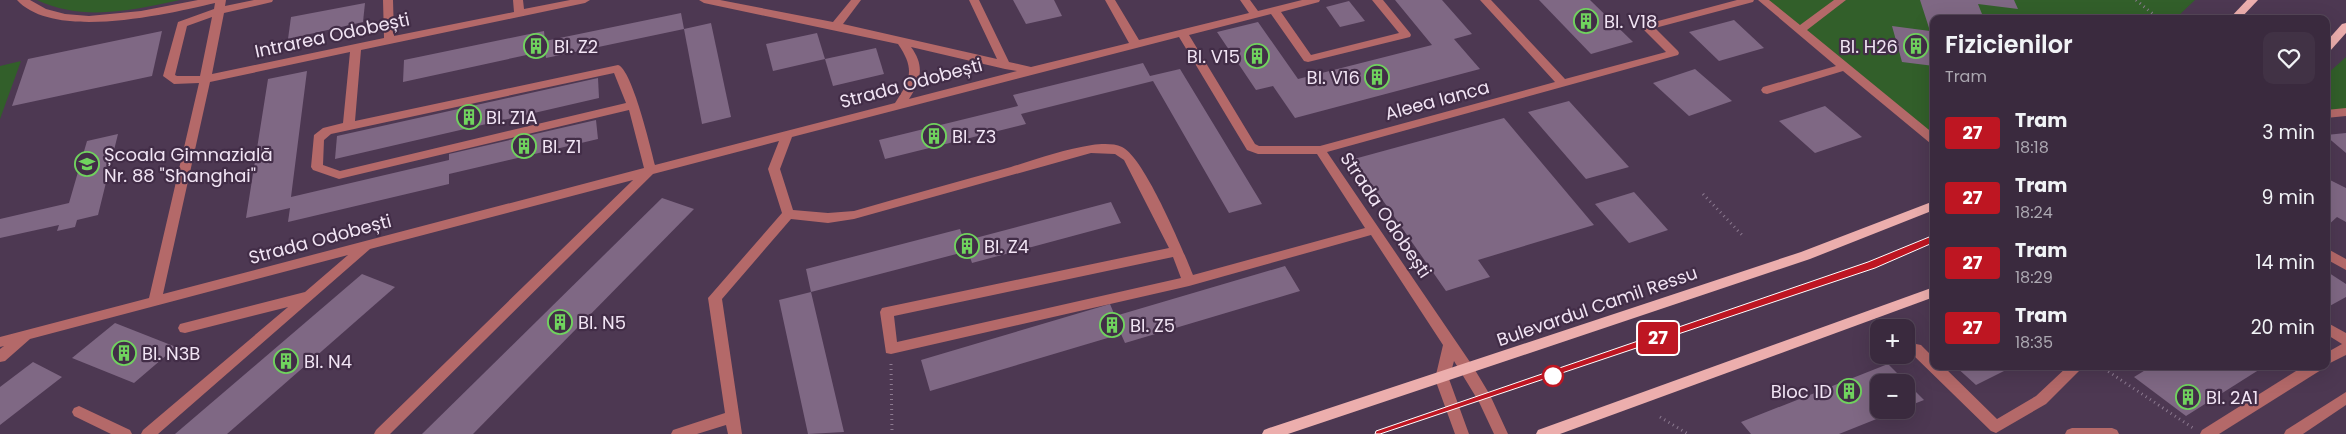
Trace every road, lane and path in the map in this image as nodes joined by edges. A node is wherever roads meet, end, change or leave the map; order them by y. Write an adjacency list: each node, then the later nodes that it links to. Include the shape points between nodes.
1 (22, 0): 2 (street, via 32,8 55,15 97,18 132,17)
2 (213, 0)
3 (268, 0): 20 (street)
4 (388, 0): 30 (street)
5 (518, 0): 22 (street)
6 (585, 0): 22 (street, Intrarea Odobești)
7 (704, 0): 26 (street)
8 (856, 0): 26 (street)
9 (974, 0): 35 (street)
10 (1110, 0): 32 (street)
11 (1245, 0): 23 (street)
12 (1315, 0): 21 (street, Strada Odobești)
13 (1378, 0): 21 (street, via 1406,35 1308,59)
14 (1485, 0): 39 (street)
15 (1749, 0): 39 (street, Aleea Ianca, via 1647,27 1674,53)
16 (1763, 0): 28 (street)
17 (1841, 0): 28 (street)
18 (2136, 0): 24 (path)
19 (2253, 0): 25 (main road)
20 (220, 5): 38 (street); 38 (street, Intrarea Odobești, via 182,24 169,76 174,80)
21 (1274, 10): 23 (street, Strada Odobești)
22 (519, 14): 30 (street, Intrarea Odobești)
23 (1256, 15): 29 (street, Strada Odobești)
24 (2154, 15)
25 (2238, 15)
26 (836, 26): 31 (street)
27 (2345, 27): 33 (main road)
28 (1800, 30): 36 (street)
29 (1182, 33): 32 (street, Strada Odobești); 48 (street, Strada Odobești, via 1251,147 1258,150)
30 (389, 41): 34 (street, Intrarea Odobești)
31 (902, 42): 35 (street); 42 (street, via 914,57 916,71 910,89)
32 (1136, 44): 37 (street, Strada Odobești)
33 (2330, 44)
34 (356, 47): 38 (street, Intrarea Odobești); 45 (street)
35 (1005, 65): 37 (street)
36 (1844, 67): 40 (street); 47 (street)
37 (1030, 71): 42 (street, Strada Odobești)
38 (205, 79): 62 (street)
39 (1563, 84): 48 (street, Aleea Ianca)
40 (1767, 90)
41 (633, 105): 45 (street, via 621,73 612,69); 45 (street, via 339,175 317,167 318,138 327,131); 49 (street)
42 (899, 105): 46 (street, Strada Odobești)
43 (2346, 112): 44 (street)
44 (2330, 114)
45 (349, 126)
46 (788, 134): 49 (street, Strada Odobești); 52 (street, via 774,169)
47 (1930, 137)
48 (1320, 150): 53 (street, Strada Odobești)
49 (650, 170): 55 (street, Strada Odobești); 89 (street)
50 (1703, 194): 54 (path)
51 (1930, 207): 75 (main road, Bulevardul Camil Ressu, via 1850,239)
52 (788, 214): 56 (street, via 828,218 854,215 1057,158 1106,148 1118,150 1128,157); 83 (street, via 716,298)
53 (1373, 230): 59 (street); 68 (street, Strada Odobești)
54 (1742, 235)
55 (368, 246): 61 (street); 62 (street, Strada Odobești)
56 (1177, 251): 59 (street); 70 (street, via 887,312)
57 (2330, 255): 58 (street)
58 (2346, 265)
59 (1189, 281): 70 (street)
60 (1930, 293): 95 (main road)
61 (309, 296): 63 (street); 88 (street)
62 (155, 302): 65 (street, Strada Odobești)
63 (184, 328)
64 (2330, 330): 66 (street)
65 (28, 336): 67 (street, Strada Odobești); 72 (street)
66 (2346, 340)
67 (0, 342)
68 (1450, 345): 75 (street, Strada Odobești); 80 (street)
69 (2346, 348): 73 (street)
70 (891, 349): 91 (path)
71 (1916, 349): 74 (street)
72 (0, 356)
73 (2330, 358)
74 (1930, 363)
75 (1467, 370): 80 (main road, Bulevardul Camil Ressu); 94 (street, Strada Odobești)
76 (1938, 370): 77 (street, via 1996,427 2041,400)
77 (2073, 370)
78 (2106, 370): 85 (path)
79 (2309, 370): 85 (street)
80 (1442, 378): 92 (main road, Bulevardul Camil Ressu); 93 (street)
81 (2346, 398): 99 (street)
82 (79, 412): 87 (street)
83 (732, 417): 86 (street); 90 (street)
84 (1660, 417): 96 (path)
85 (2201, 431)
86 (686, 433)
87 (125, 434)
88 (148, 434)
89 (381, 434)
90 (735, 434)
91 (892, 434)
92 (1269, 434)
93 (1462, 434)
94 (1501, 434)
95 (1543, 434)
96 (1688, 434)
97 (2072, 434): 98 (street)
98 (2112, 434)
99 (2291, 434)

